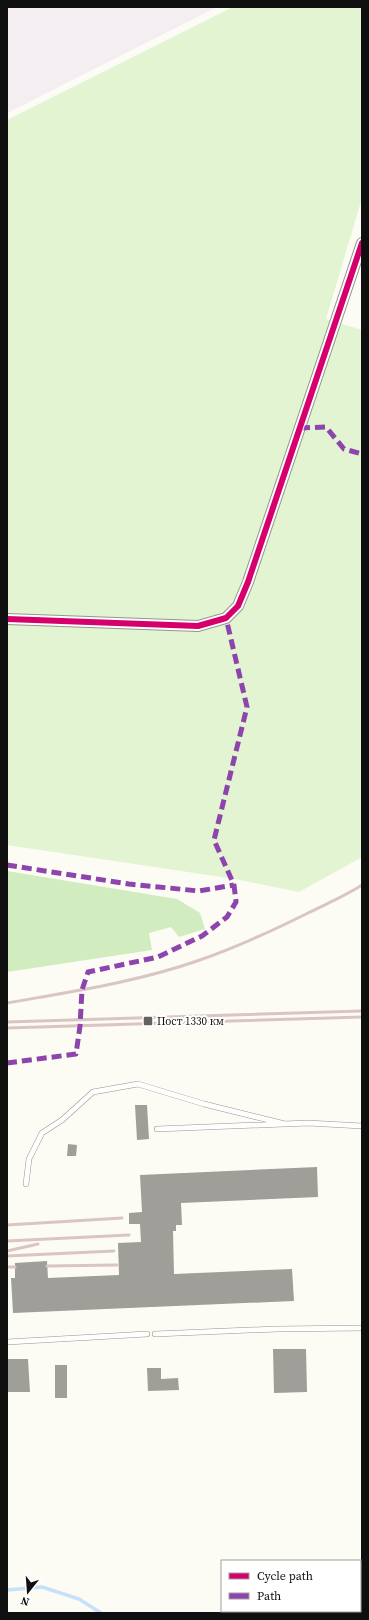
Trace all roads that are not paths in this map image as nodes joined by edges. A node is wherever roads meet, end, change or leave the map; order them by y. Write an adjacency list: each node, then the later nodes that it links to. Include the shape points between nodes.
1 (362, 243): 2 (street, via 238,606 226,618 198,626)
2 (7, 619)
3 (285, 1124): 4 (lane); 5 (lane); 6 (lane, via 138,1084 93,1092 62,1120 42,1133 29,1159)
4 (362, 1126)
5 (157, 1129)
6 (26, 1184)
7 (362, 1328): 9 (lane)
8 (147, 1334): 10 (lane)
9 (155, 1334)
10 (7, 1342)

